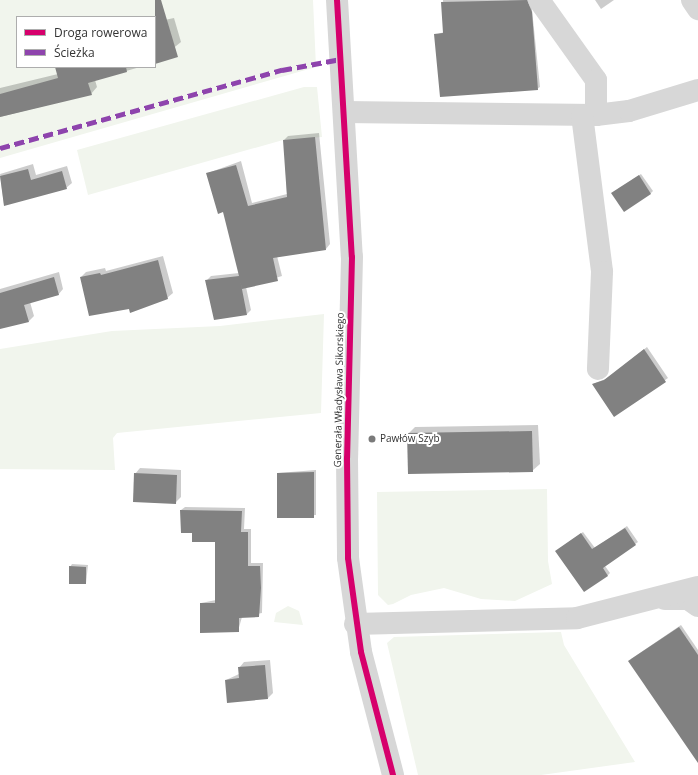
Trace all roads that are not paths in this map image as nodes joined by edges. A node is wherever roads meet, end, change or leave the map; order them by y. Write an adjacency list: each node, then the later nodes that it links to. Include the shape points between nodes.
1 (337, 0): 6 (street, Generała Władysława Sikorskiego)
2 (539, 0): 7 (street, via 596,80)
3 (692, 0): 4 (street)
4 (698, 9)
5 (698, 90): 7 (street, via 629,111)
6 (344, 112): 7 (street); 12 (street, Generała Władysława Sikorskiego, via 352,258 346,501)
7 (589, 115): 8 (street, via 602,272)
8 (598, 369)
9 (698, 587): 10 (street)
10 (649, 599): 11 (street, via 688,599); 12 (street, via 577,618)
11 (698, 606)
12 (355, 624): 13 (street, Generała Władysława Sikorskiego, via 370,694)
13 (393, 775)

